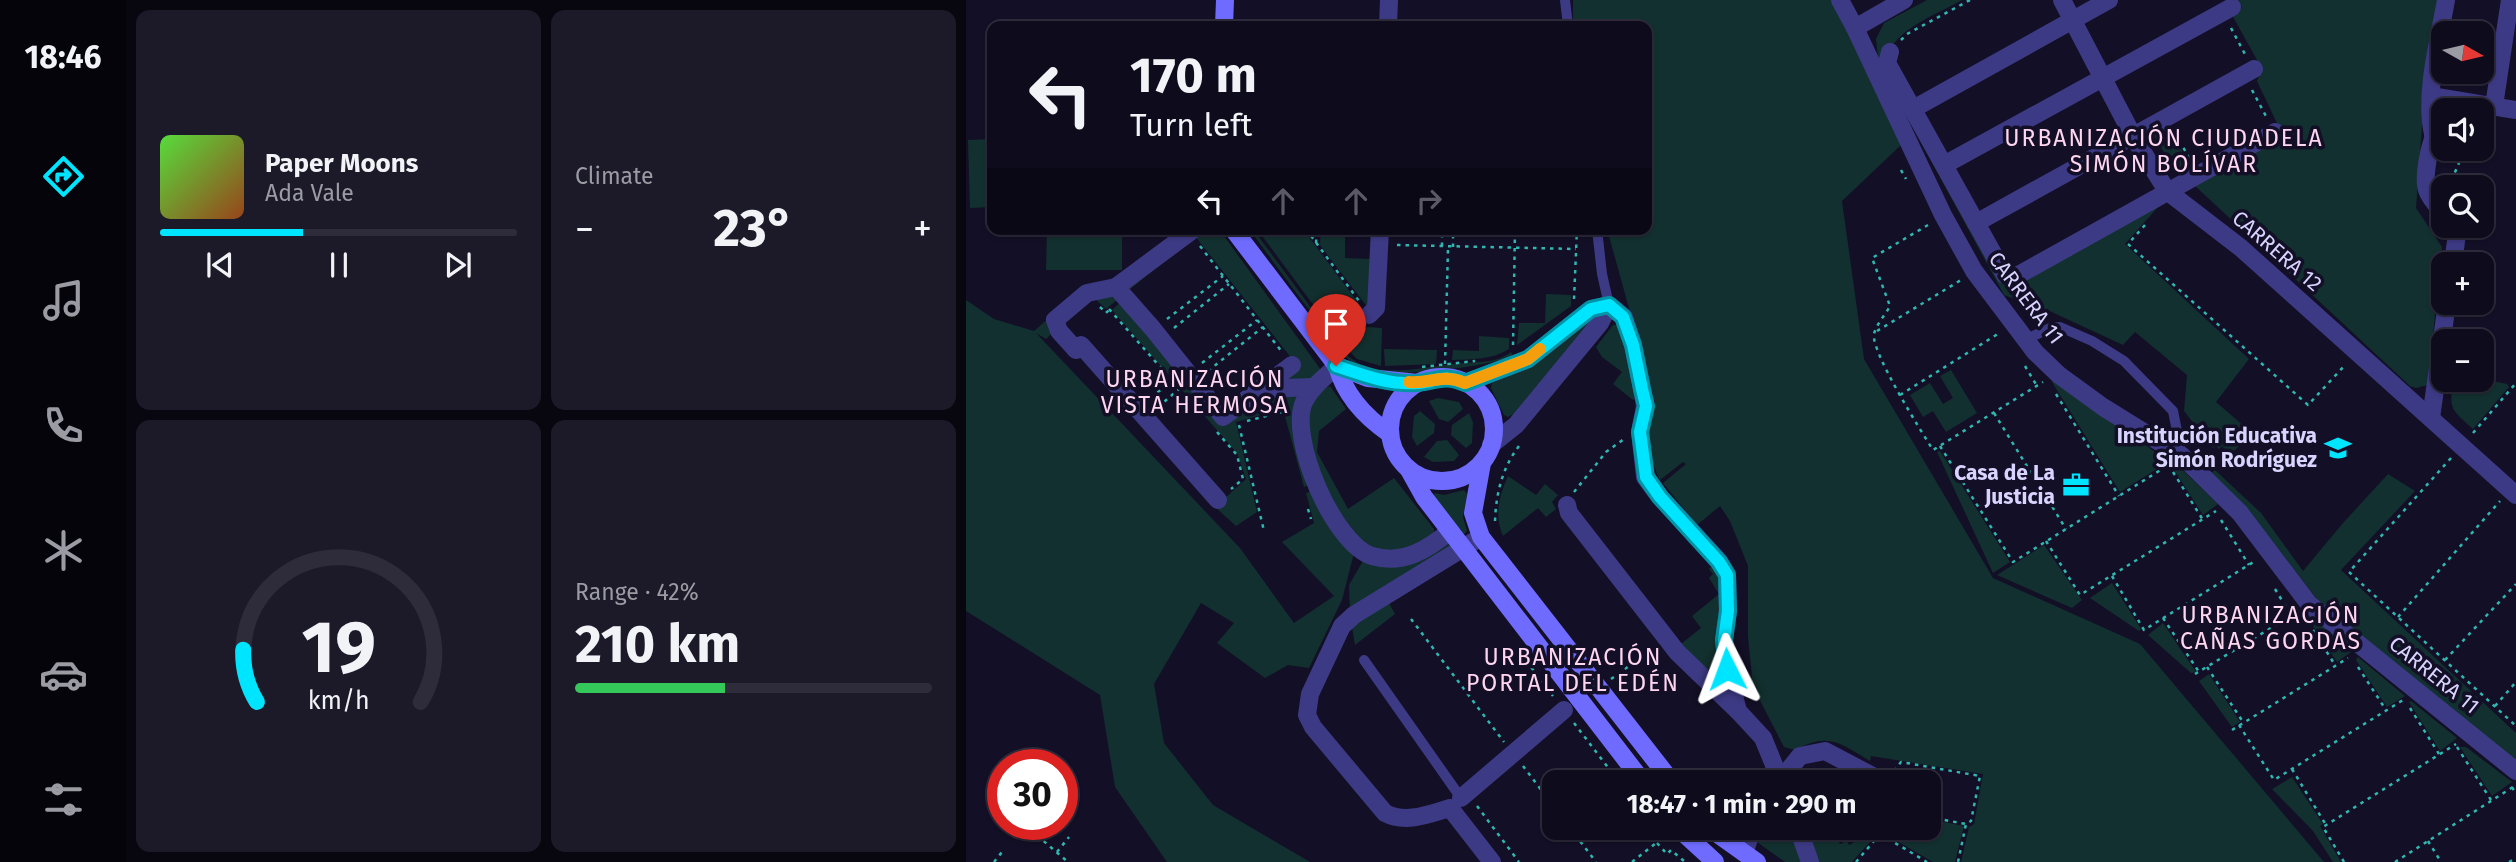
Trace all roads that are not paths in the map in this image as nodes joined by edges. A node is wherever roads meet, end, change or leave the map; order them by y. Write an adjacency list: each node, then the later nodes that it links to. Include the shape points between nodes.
1 (1225, 0): 12 (street)
2 (1389, 0): 13 (street)
3 (1565, 0): 14 (lane)
4 (1840, 0): 15 (street, CARRERA 11)
5 (1905, 0): 15 (street)
6 (2062, 0): 11 (street, CARRERA 12)
7 (2109, 0): 11 (street)
8 (2446, 0): 19 (street)
9 (2510, 0): 21 (street)
10 (2227, 10): 18 (street)
11 (2073, 20): 18 (street, CARRERA 12); 22 (street)
12 (1224, 21)
13 (1388, 21)
14 (1567, 21)
15 (1855, 28): 43 (street, CARRERA 11, via 1943,215 1975,271)
16 (1890, 51): 22 (street, via 1887,63)
17 (2249, 72): 29 (street)
18 (2103, 78): 29 (street, CARRERA 12); 31 (street)
19 (2431, 96): 20 (street); 26 (street)
20 (2440, 98)
21 (2490, 98)
22 (1913, 109): 31 (street)
23 (2494, 109): 24 (street)
24 (2516, 110)
25 (2494, 111): 27 (street)
26 (2431, 119)
27 (2516, 119)
28 (2275, 132): 32 (street)
29 (2134, 138): 32 (street, CARRERA 12); 34 (street)
30 (2431, 144): 33 (street, via 2427,190)
31 (1944, 165): 34 (street)
32 (2167, 191): 34 (street, via 2013,278 2004,275); 50 (street, CARRERA 12, via 2241,248)
33 (2431, 196)
34 (1976, 223)
35 (1192, 235): 39 (street)
36 (1238, 235): 44 (street)
37 (1598, 235): 40 (lane)
38 (1380, 237): 41 (street, via 1376,308)
39 (1115, 286): 49 (street, via 1157,334 1183,381 1223,417); 57 (street, via 1087,293 1055,320 1059,331 1076,350 1082,345)
40 (1609, 305): 47 (street, via 1591,309 1528,359); 52 (street, via 1600,323 1516,425); 64 (street, via 1623,317 1633,345 1646,406 1640,432 1646,477 1727,575 1724,640)
41 (1369, 315)
42 (2445, 315): 50 (street)
43 (2027, 339): 53 (street, CARRERA 11, via 2053,377); 53 (lane, via 2060,327 2123,361 2173,411)
44 (1340, 358): 46 (street, via 1368,378); 48 (street); 51 (street, via 1342,384 1368,419)
45 (1292, 365): 49 (street)
46 (1414, 375): 47 (street); 51 (street, via 1392,414)
47 (1465, 383): 52 (street, via 1488,405 1494,425)
48 (1314, 387): 49 (street); 59 (street, via 1301,418 1303,444 1317,486 1356,545 1370,555 1399,559 1433,545)
49 (1259, 389)
50 (2431, 418): 56 (street, CARRERA 12)
51 (1390, 434): 55 (street, via 1396,454)
52 (1492, 445): 54 (street)
53 (2182, 456): 70 (street, CARRERA 11, via 2223,507 2269,552 2305,607 2364,648 2410,695)
54 (1482, 463): 55 (street, via 1466,476 1447,482); 60 (street, via 1473,513)
55 (1409, 470): 59 (street)
56 (2513, 492)
57 (1218, 500)
58 (1567, 505): 64 (street, via 1671,645)
59 (1450, 531): 61 (street)
60 (1481, 537): 61 (street); 66 (street)
61 (1463, 548): 65 (street); 71 (street, via 1342,626 1310,694 1307,715 1385,813 1419,817)
62 (1364, 660): 71 (lane)
63 (1564, 710): 71 (street)
64 (1738, 711): 67 (street, via 1763,738)
65 (1634, 770)
66 (1663, 770)
67 (1776, 770)
68 (1789, 770): 69 (street, via 1800,756 1825,751)
69 (1861, 770)
70 (2515, 781)
71 (1459, 800): 77 (street)
72 (1691, 840): 78 (street)
73 (1725, 840): 76 (street)
74 (1752, 840): 76 (street)
75 (1802, 840): 79 (street)
76 (1750, 858)
77 (1492, 862)
78 (1715, 862)
79 (1810, 862)

